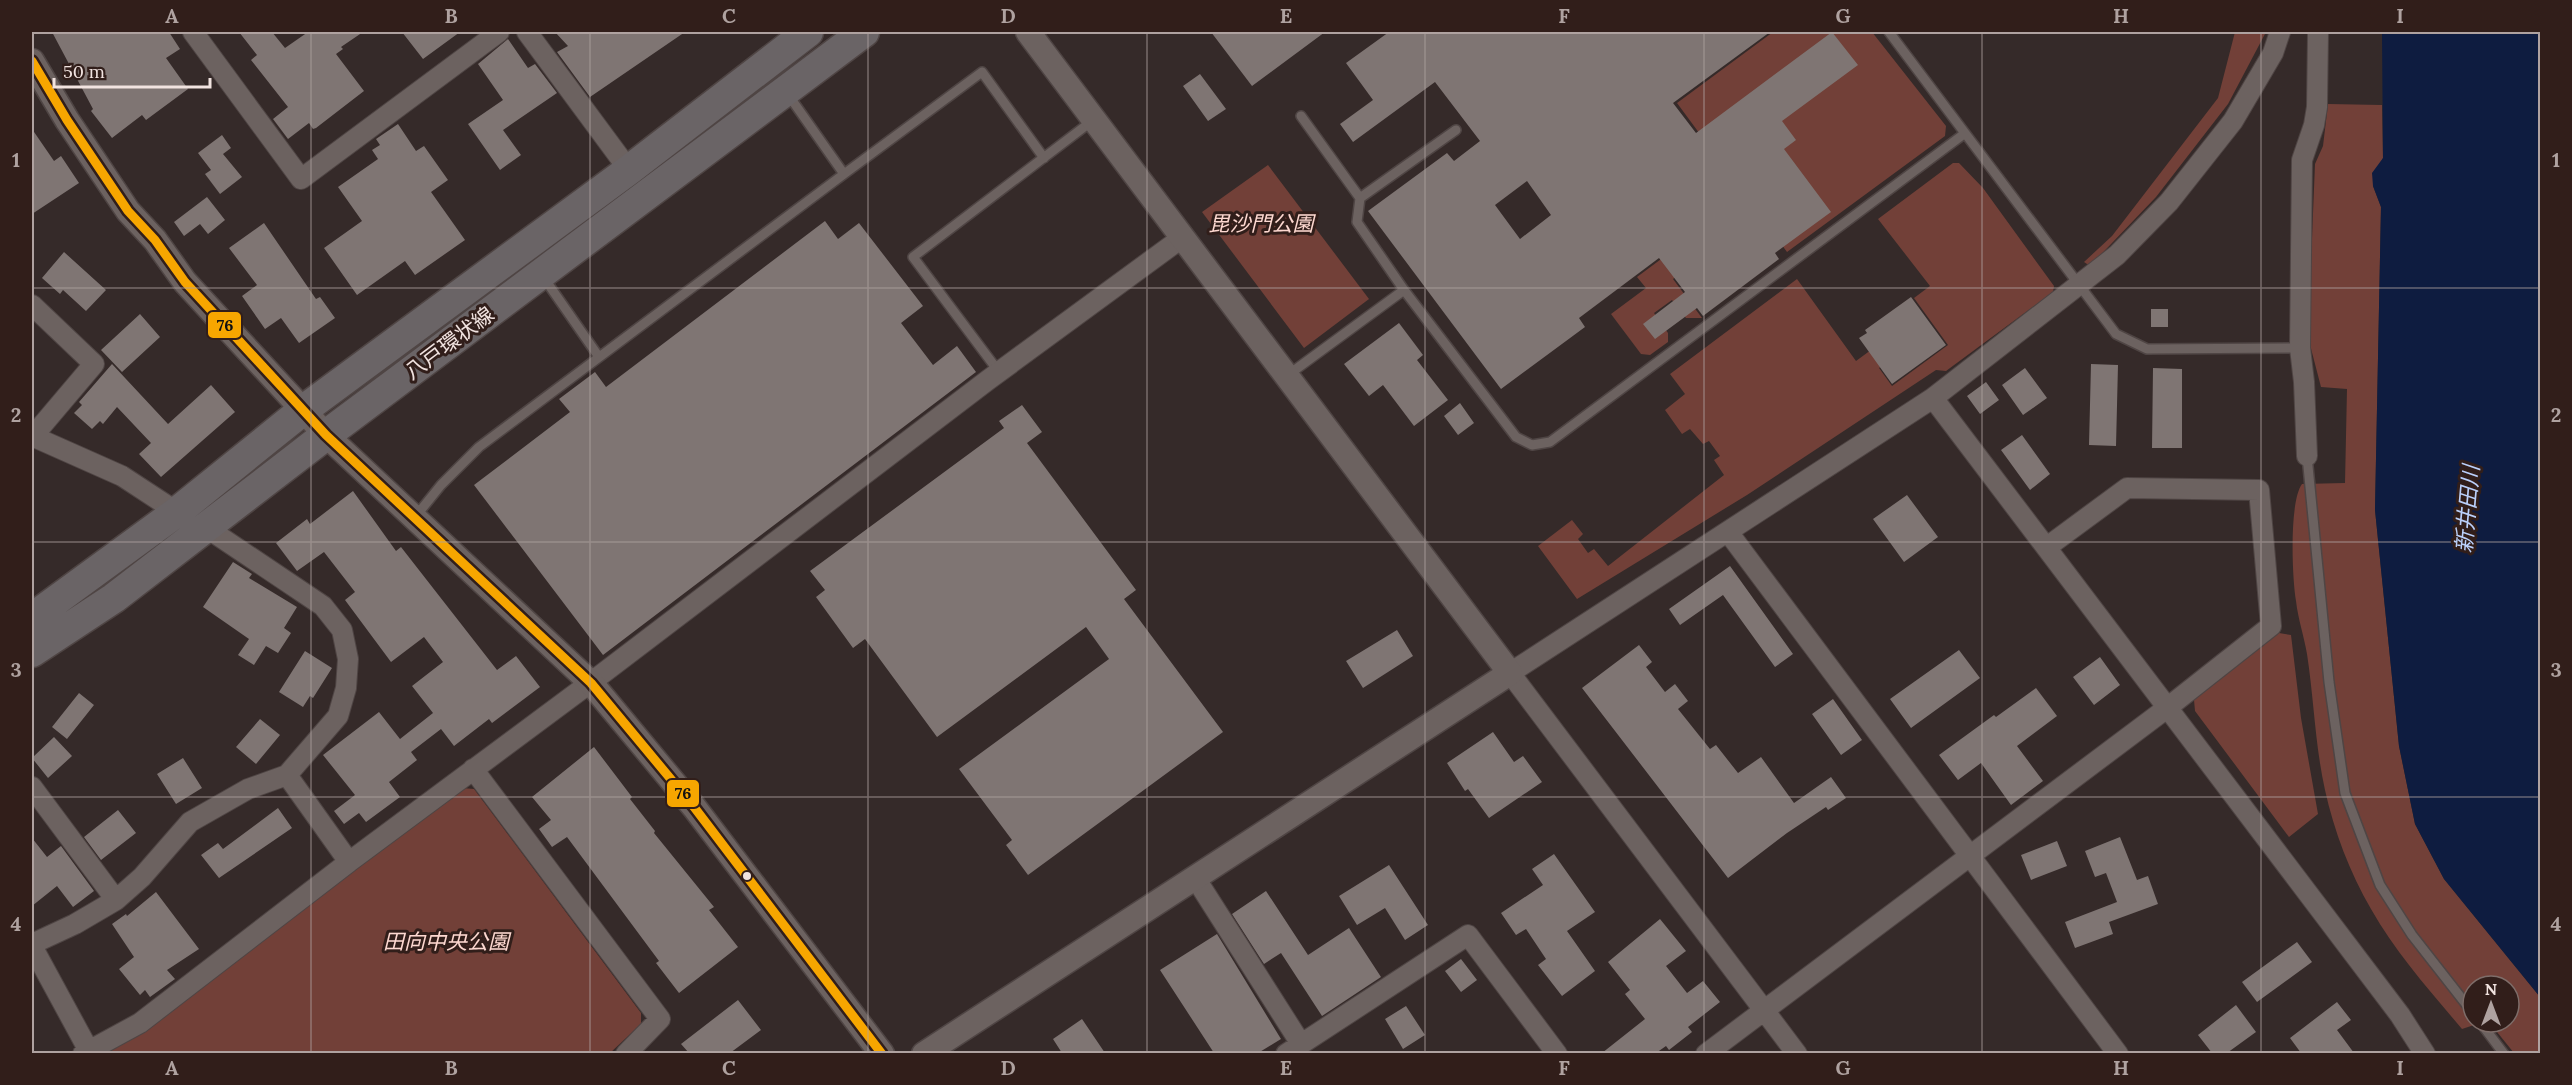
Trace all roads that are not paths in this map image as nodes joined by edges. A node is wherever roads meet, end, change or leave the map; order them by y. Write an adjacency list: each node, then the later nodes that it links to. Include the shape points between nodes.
1 (499, 32): 9 (street, via 301,179)
2 (527, 32): 17 (street)
3 (808, 32): 17 (main road, 八戸環状線)
4 (864, 32): 11 (main road, 八戸環状線)
5 (1028, 32): 13 (street)
6 (1889, 32): 15 (lane)
7 (2280, 32): 22 (street, via 2273,53 2233,122 2176,193 2117,255)
8 (2318, 32): 25 (street, via 2317,107 2302,160)
9 (198, 34)
10 (32, 61): 30 (street, via 128,211 185,282)
11 (785, 91): 18 (lane); 21 (main road, 八戸環状線)
12 (1301, 116): 19 (lane)
13 (1094, 119): 16 (lane); 20 (street)
14 (1456, 130): 19 (lane)
15 (1964, 134): 22 (lane); 23 (lane, via 1550,442 1532,445 1516,437)
16 (1044, 158): 18 (lane, via 982,72); 27 (lane, via 913,257)
17 (629, 170): 30 (main road, 八戸環状線)
18 (844, 174): 26 (lane)
19 (1360, 198): 23 (lane, via 1357,222)
20 (1183, 237): 27 (street); 28 (street)
21 (541, 274): 26 (lane); 31 (main road, 八戸環状線)
22 (2078, 287): 25 (lane, via 2116,334 2147,349); 29 (street)
23 (1404, 290): 28 (lane)
24 (32, 305): 32 (street, via 94,364)
25 (2300, 348): 33 (street)
26 (599, 357): 35 (lane, via 479,447)
27 (999, 372): 42 (street)
28 (1288, 375): 41 (street)
29 (1933, 398): 37 (street); 38 (street)
30 (302, 411): 31 (street); 34 (main road, 八戸環状線)
31 (326, 435): 35 (street); 36 (main road, 八戸環状線)
32 (32, 436): 34 (street, via 122,476)
33 (2307, 456): 52 (lane, via 2329,682 2345,793 2380,885 2412,935)
34 (177, 512): 39 (main road, 八戸環状線)
35 (415, 518): 42 (street)
36 (207, 528): 40 (main road, 八戸環状線, via 114,598); 45 (street, via 323,606 342,630 347,669 338,716)
37 (1728, 532): 41 (street); 47 (street)
38 (2047, 548): 43 (street); 43 (street, via 2127,488 2259,490 2271,626)
39 (32, 618)
40 (32, 652)
41 (1510, 673): 49 (street); 53 (street)
42 (591, 683): 44 (street); 58 (street, via 694,807)
43 (2167, 708): 47 (street); 64 (street)
44 (473, 769): 48 (street); 57 (street, via 660,1019)
45 (286, 775): 48 (street); 50 (street, via 248,789 190,822)
46 (32, 786): 50 (street)
47 (1971, 855): 53 (street); 63 (street)
48 (349, 862): 56 (street, via 140,1023)
49 (1196, 879): 55 (street); 59 (street)
50 (116, 900): 51 (street)
51 (32, 945): 56 (street)
52 (2461, 998)
53 (1765, 1011): 61 (street); 62 (street)
54 (2489, 1034): 65 (lane)
55 (1293, 1049): 60 (street, via 1468,935)
56 (86, 1052)
57 (626, 1053)
58 (882, 1053)
59 (924, 1053)
60 (1557, 1053)
61 (1706, 1053)
62 (1797, 1053)
63 (2118, 1053)
64 (2425, 1053)
65 (2504, 1053)

